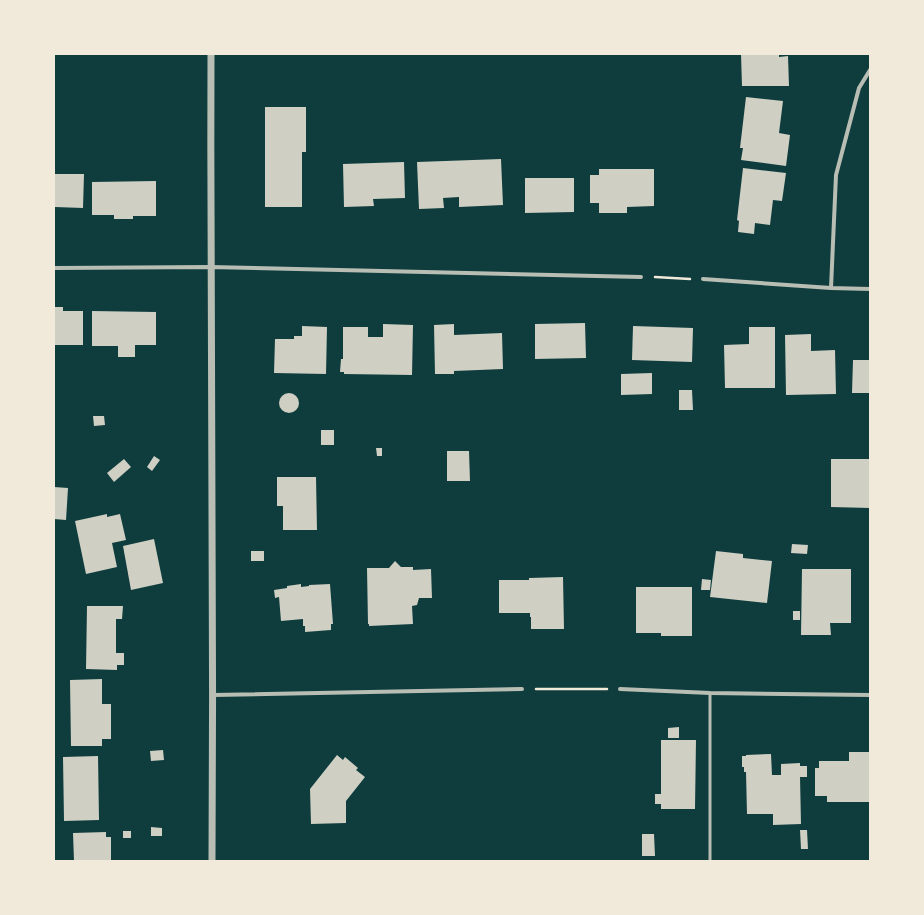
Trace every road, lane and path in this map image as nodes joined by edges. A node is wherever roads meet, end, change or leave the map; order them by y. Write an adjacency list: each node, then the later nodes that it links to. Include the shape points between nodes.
1 (211, 54): 3 (street)
2 (870, 70): 7 (street, via 859,88 836,175)
3 (210, 267): 4 (street); 5 (street); 12 (street)
4 (54, 268)
5 (641, 277): 6 (path)
6 (703, 279): 7 (street)
7 (831, 288): 8 (street)
8 (870, 289)
9 (522, 689): 10 (path); 12 (street)
10 (620, 689): 11 (street)
11 (710, 694): 13 (street); 15 (lane)
12 (213, 695): 14 (street)
13 (870, 695)
14 (212, 861)
15 (710, 861)

